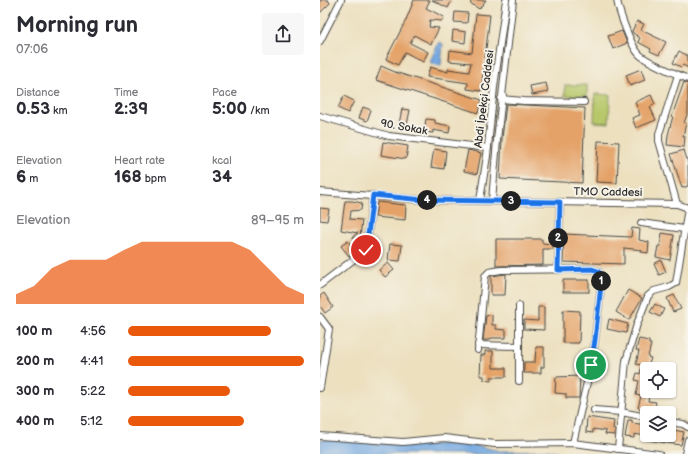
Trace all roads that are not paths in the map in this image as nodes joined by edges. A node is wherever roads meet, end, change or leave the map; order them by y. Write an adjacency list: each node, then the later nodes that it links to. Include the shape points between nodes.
1 (506, 0): 12 (street, Abdi İpekçi Caddesi)
2 (513, 0): 9 (street, Abdi İpekçi Caddesi)
3 (618, 0): 6 (street, via 632,43 640,55)
4 (338, 1): 5 (street)
5 (320, 41)
6 (678, 75): 7 (street); 18 (street, via 659,134)
7 (688, 79)
8 (506, 92): 9 (street)
9 (501, 99): 10 (street); 16 (street, Abdi İpekçi Caddesi)
10 (584, 102)
11 (320, 116): 12 (street, 90. Sokak, via 389,136)
12 (488, 148): 15 (street, Abdi İpekçi Caddesi)
13 (320, 192): 14 (street, TMO Caddesi)
14 (373, 195): 15 (street, TMO Caddesi, via 424,200); 23 (street, via 366,250)
15 (480, 200): 16 (street, TMO Caddesi)
16 (492, 201): 17 (street, TMO Caddesi)
17 (560, 202): 18 (street, TMO Caddesi); 22 (street)
18 (677, 204): 19 (street, TMO Caddesi)
19 (688, 208): 21 (street)
20 (641, 223): 21 (street)
21 (684, 229): 30 (street, via 676,283 654,291 648,296 637,324 626,361)
22 (558, 270): 26 (street, via 501,270 489,272 485,276 478,348); 36 (street, via 592,269 602,276 591,365)
23 (320, 285)
24 (519, 306): 26 (street)
25 (320, 317): 28 (street, via 328,329)
26 (519, 346): 27 (street)
27 (519, 381)
28 (320, 388)
29 (594, 410): 30 (street)
30 (621, 412): 31 (street); 37 (street)
31 (640, 416)
32 (676, 424): 33 (street)
33 (688, 427)
34 (320, 434): 36 (street, via 403,442 444,438 496,444)
35 (688, 440): 39 (street)
36 (573, 443): 37 (street)
37 (618, 449): 38 (street)
38 (659, 454)
39 (685, 454)

